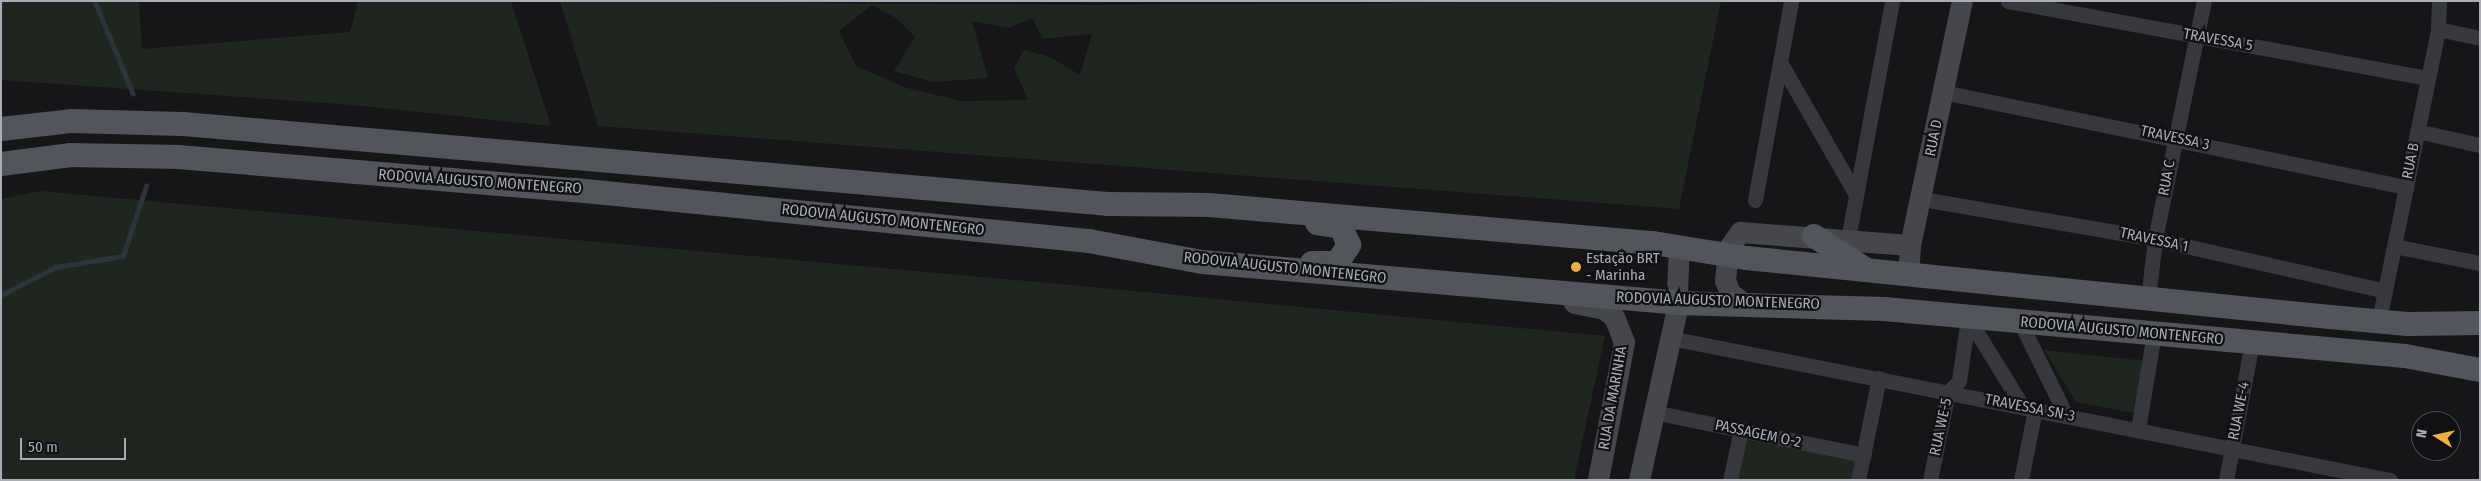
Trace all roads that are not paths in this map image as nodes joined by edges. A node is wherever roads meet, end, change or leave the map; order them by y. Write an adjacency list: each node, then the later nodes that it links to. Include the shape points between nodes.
1 (1791, 1): 10 (street)
2 (1892, 1): 19 (street)
3 (1962, 1): 12 (main road, RUA D)
4 (2008, 1): 8 (street, TRAVESSA 5)
5 (2204, 1): 8 (street, RUA C)
6 (2439, 1): 7 (street, RUA B)
7 (2438, 29): 9 (street); 11 (street, RUA B)
8 (2196, 36): 11 (street, TRAVESSA 5); 15 (street, RUA C)
9 (2480, 38)
10 (1780, 62): 19 (street); 21 (street)
11 (2428, 78): 14 (street, RUA B)
12 (1943, 92): 15 (street, TRAVESSA 3); 20 (main road, RUA D)
13 (1, 129): 22 (main road, RODOVIA AUGUSTO MONTENEGRO, via 71,121 183,124 1108,204)
14 (2417, 131): 16 (street); 18 (street, RUA B)
15 (2175, 138): 18 (street, TRAVESSA 3); 25 (street, RUA C)
16 (2480, 145)
17 (1, 164): 30 (main road, RODOVIA AUGUSTO MONTENEGRO, via 72,155 178,157 575,190 1089,240)
18 (2406, 186): 27 (street, RUA B)
19 (1854, 191): 24 (street)
20 (1922, 199): 25 (street, TRAVESSA 1); 26 (main road, RUA D)
21 (1755, 200)
22 (1209, 205): 28 (main road, RODOVIA AUGUSTO MONTENEGRO); 30 (main road, via 1231,215 1333,224 1348,236 1349,246 1337,263 1328,264 1224,254)
23 (1814, 236): 24 (main road); 29 (main road, via 1748,230 1735,237); 32 (main road)
24 (1848, 239): 26 (main road)
25 (2155, 239): 35 (street, TRAVESSA 1); 36 (street, RUA C)
26 (1910, 245): 33 (main road, RUA D)
27 (2394, 246): 31 (street); 35 (street, RUA B)
28 (1679, 247): 29 (main road, RODOVIA AUGUSTO MONTENEGRO); 38 (main road)
29 (1727, 256): 32 (main road, RODOVIA AUGUSTO MONTENEGRO); 37 (main road, via 1727,290)
30 (1202, 262): 34 (main road, RODOVIA AUGUSTO MONTENEGRO)
31 (2480, 263)
32 (1869, 271): 33 (main road, RODOVIA AUGUSTO MONTENEGRO)
33 (1908, 275): 36 (main road, RODOVIA AUGUSTO MONTENEGRO)
34 (1500, 288): 38 (main road, RODOVIA AUGUSTO MONTENEGRO); 56 (main road, RUA DA MARINHA, via 1604,309 1621,328 1622,362)
35 (2385, 291): 40 (street, RUA B)
36 (2148, 298): 40 (main road, RODOVIA AUGUSTO MONTENEGRO)
37 (1742, 302): 38 (main road, RODOVIA AUGUSTO MONTENEGRO); 39 (main road, RODOVIA AUGUSTO MONTENEGRO)
38 (1678, 303): 44 (main road)
39 (1968, 318): 41 (main road, RODOVIA AUGUSTO MONTENEGRO); 48 (street, RUA WE-5, via 1959,381); 49 (street)
40 (2379, 320): 42 (main road, RODOVIA AUGUSTO MONTENEGRO)
41 (2020, 322): 43 (main road, RODOVIA AUGUSTO MONTENEGRO); 51 (street)
42 (2480, 323)
43 (2154, 333): 45 (main road, RODOVIA AUGUSTO MONTENEGRO); 52 (street)
44 (1670, 338): 47 (street, TRAVESSA SN-3); 50 (main road)
45 (2252, 343): 46 (main road, RODOVIA AUGUSTO MONTENEGRO, via 2405,356); 54 (street, RUA WE-4)
46 (2480, 370)
47 (1879, 378): 48 (street, TRAVESSA SN-3); 55 (street)
48 (1948, 392): 49 (street, TRAVESSA SN-3); 60 (street, RUA WE-5)
49 (2029, 408): 51 (street, TRAVESSA SN-3); 61 (street)
50 (1653, 412): 53 (street, PASSAGEM O-2); 57 (main road)
51 (2066, 415): 52 (street, TRAVESSA SN-3)
52 (2138, 429): 54 (street, TRAVESSA SN-3)
53 (1741, 430): 55 (street, PASSAGEM O-2); 58 (street)
54 (2232, 447): 62 (street, RUA WE-4); 63 (street, TRAVESSA SN-3)
55 (1864, 455): 59 (street)
56 (1598, 480)
57 (1639, 480)
58 (1730, 480)
59 (1858, 480)
60 (1930, 480)
61 (2021, 480)
62 (2226, 480)
63 (2390, 480)

